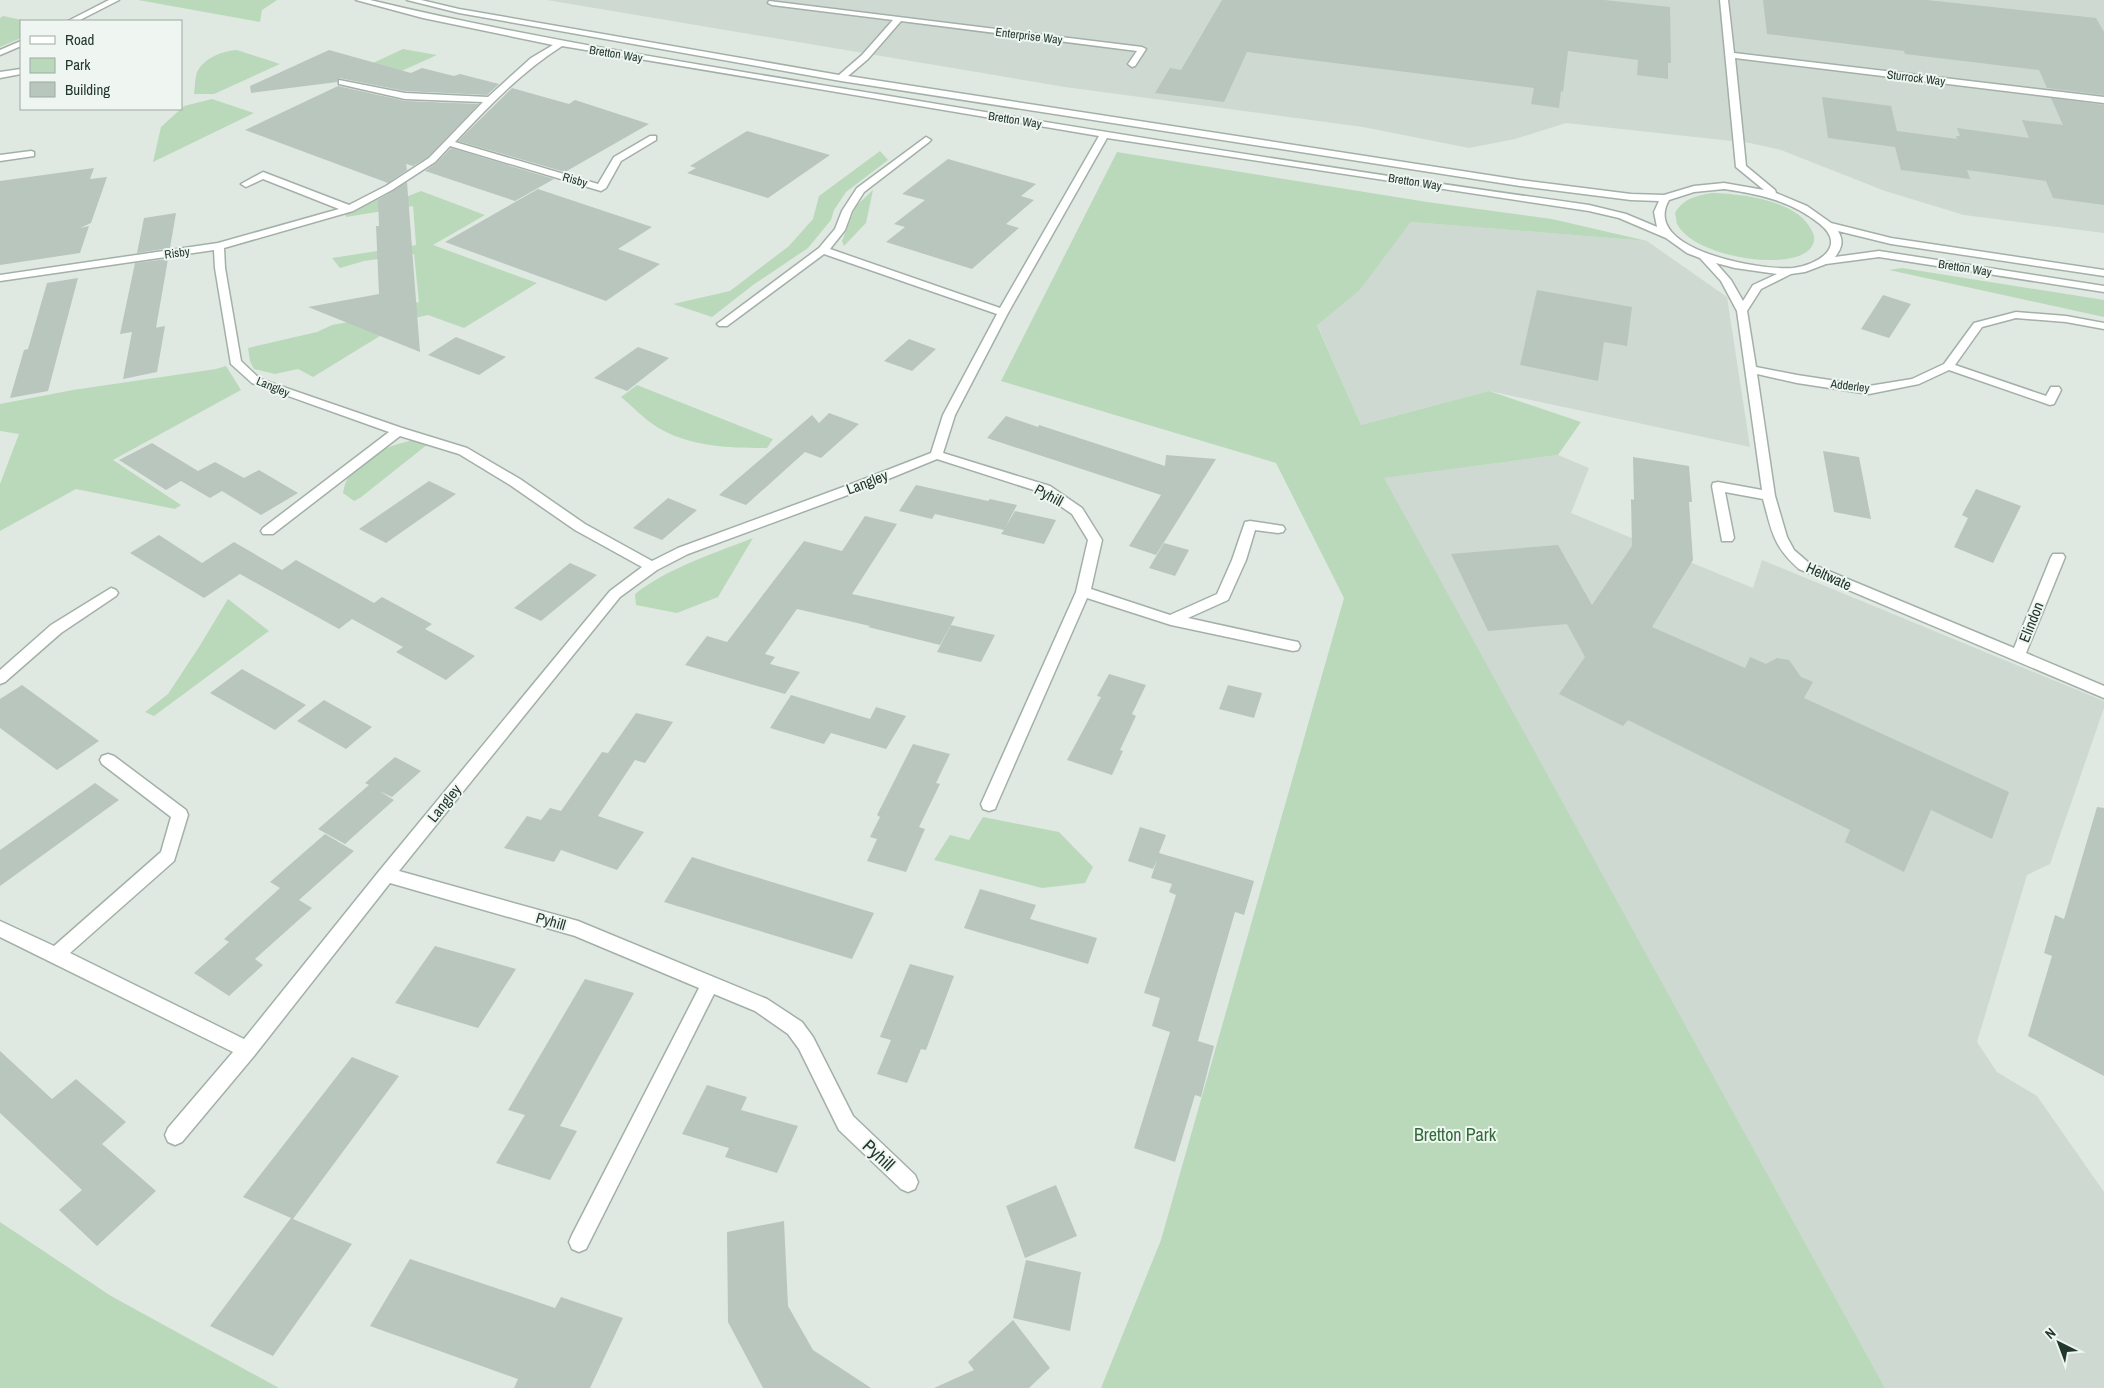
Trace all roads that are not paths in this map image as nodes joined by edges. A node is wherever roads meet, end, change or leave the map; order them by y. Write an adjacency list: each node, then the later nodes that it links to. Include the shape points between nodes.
1 (115, 0): 7 (street)
2 (360, 0): 9 (street, Bretton Way)
3 (411, 0): 15 (street, Bretton Way)
4 (1724, 0): 11 (street)
5 (772, 3): 6 (street, Enterprise Way)
6 (898, 19): 12 (street, Enterprise Way, via 1142,49); 15 (street)
7 (74, 20)
8 (20, 43): 10 (street)
9 (560, 44): 17 (street, Risby, via 534,60); 19 (street, Bretton Way)
10 (0, 53)
11 (1729, 55): 18 (street, Sturrock Way); 25 (street, via 1738,125)
12 (1132, 64)
13 (20, 72): 14 (street)
14 (0, 75)
15 (841, 78): 29 (street, Bretton Way, via 1520,183 1631,197)
16 (342, 82): 17 (street, via 405,96)
17 (490, 100): 22 (street, Risby)
18 (2104, 100)
19 (1104, 135): 32 (street, Bretton Way, via 1589,208 1622,216); 42 (street)
20 (653, 138): 22 (street, Risby, via 617,159 601,188)
21 (926, 140): 34 (street, via 860,190 840,230)
22 (449, 143): 30 (street, Risby, via 432,160)
23 (32, 154): 24 (street)
24 (0, 158)
25 (1735, 172): 27 (street); 28 (street)
26 (246, 184): 30 (street, via 263,176)
27 (1700, 187): 28 (street, via 1741,188); 29 (street)
28 (1776, 195): 31 (street, via 1816,214)
29 (1665, 198): 32 (street, via 1659,211 1660,223)
30 (349, 209): 33 (street, Risby)
31 (1830, 226): 36 (street, via 1836,239 1835,251); 38 (street, Bretton Way, via 1891,241)
32 (1670, 236): 35 (street, Bretton Way)
33 (220, 246): 39 (street, Risby); 48 (street, Langley, via 220,268 235,362 256,381)
34 (823, 250): 42 (street); 43 (street)
35 (1705, 257): 37 (street, via 1749,269); 41 (street, Heltwate, via 1726,280)
36 (1826, 261): 37 (street, Bretton Way); 40 (street, Bretton Way, via 1879,254)
37 (1792, 271): 41 (street, via 1757,287)
38 (2104, 273)
39 (0, 278)
40 (2104, 289)
41 (1742, 311): 46 (street, Heltwate)
42 (1002, 313): 49 (street, via 950,415)
43 (723, 324)
44 (2104, 326): 45 (street, Adderley, via 2016,315 1978,325)
45 (1948, 366): 46 (street, Adderley, via 1916,382 1869,390); 47 (street, via 2050,401)
46 (1750, 368): 50 (street, Heltwate)
47 (2056, 390)
48 (398, 431): 52 (street); 55 (street, Langley, via 463,451 580,527)
49 (936, 455): 55 (street, Langley, via 683,551); 56 (street, Pyhill, via 1045,489 1077,511 1095,540)
50 (1769, 496): 53 (street, via 1718,486); 60 (street, Heltwate, via 1780,537 1789,553 1804,566)
51 (1278, 529): 58 (street, via 1250,525 1223,597)
52 (268, 531)
53 (1727, 538)
54 (2058, 557): 60 (street, Elindon)
55 (652, 567): 65 (street, Langley, via 615,594)
56 (1083, 592): 58 (street); 64 (street, Pyhill)
57 (110, 593): 61 (street, via 56,629)
58 (1171, 620): 59 (street)
59 (1293, 646)
60 (2018, 656): 62 (street, Elindon)
61 (0, 678)
62 (2104, 692)
63 (108, 760): 67 (street, via 180,815 168,856)
64 (989, 804)
65 (386, 875): 68 (street, Pyhill, via 578,929); 69 (street, Langley)
66 (0, 929): 67 (street)
67 (56, 955): 69 (street)
68 (710, 984): 71 (street, Pyhill, via 761,1005 795,1028 806,1043 846,1124); 72 (street)
69 (247, 1050): 70 (street, Langley)
70 (176, 1135)
71 (908, 1182)
72 (579, 1242)

